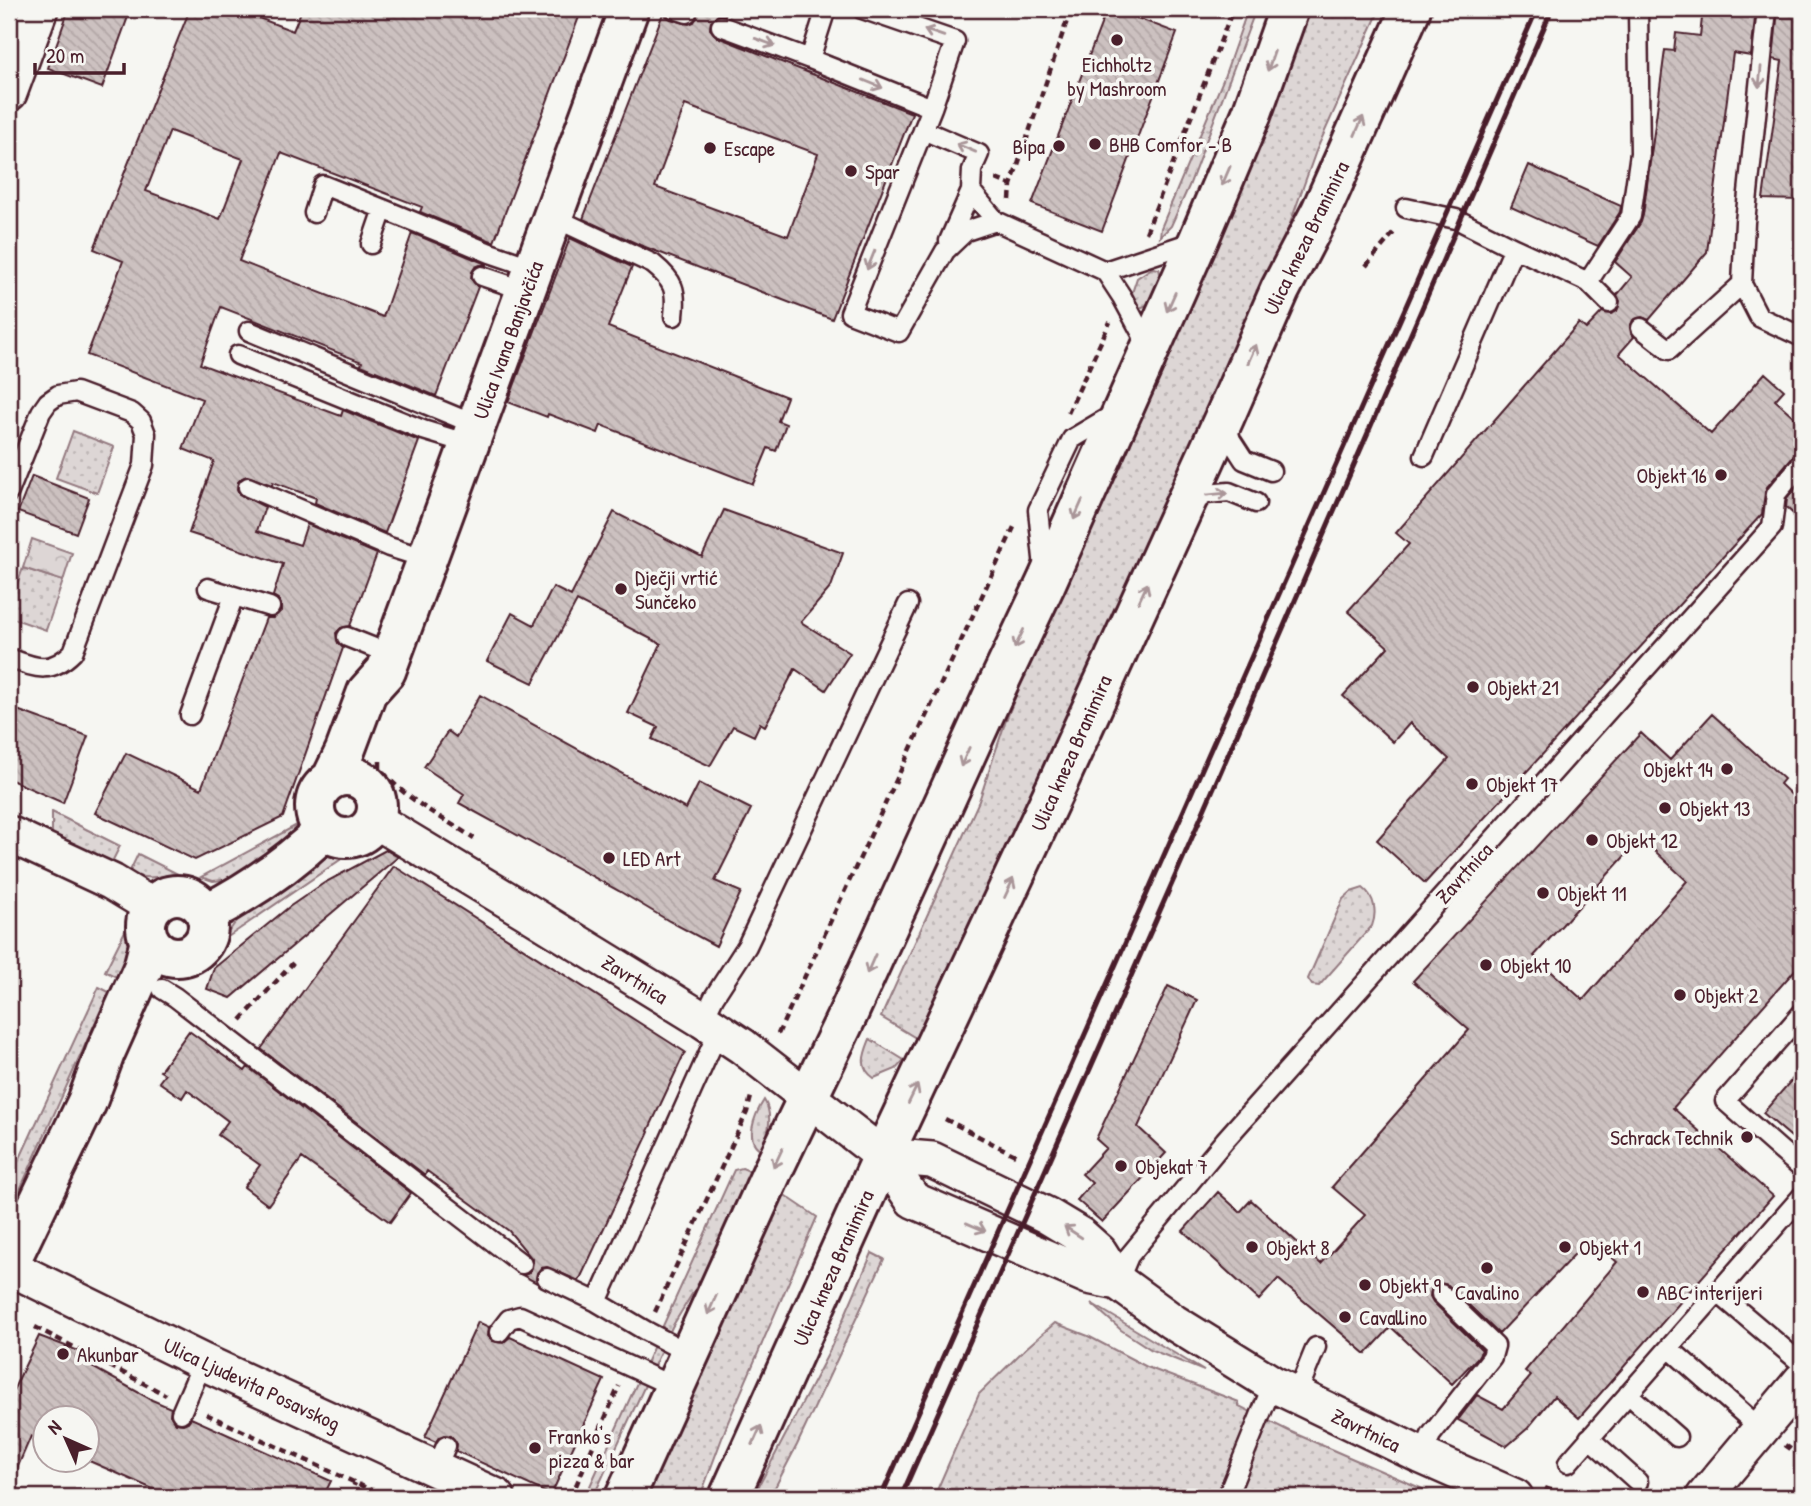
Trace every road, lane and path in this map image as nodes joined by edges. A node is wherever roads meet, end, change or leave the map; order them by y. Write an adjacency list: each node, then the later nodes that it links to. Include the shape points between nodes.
1 (40, 9): 14 (street)
2 (629, 9): 22 (main road, Ulica Ivana Banjavčića)
3 (826, 9): 13 (lane)
4 (862, 9): 15 (lane, one-way to 4, via 955,41)
5 (1071, 9): 18 (path, via 1011,185)
6 (1206, 9): 11 (path)
7 (1289, 9): 25 (main road, one-way to 25)
8 (1411, 9): 42 (main road, Ulica kneza Branimira, one-way to 8)
9 (1639, 9): 33 (lane, via 1640,153 1631,216)
10 (1767, 9): 34 (lane, one-way to 34)
11 (1230, 18)
12 (721, 26): 13 (lane, one-way to 13)
13 (810, 59): 15 (lane, one-way to 15)
14 (9, 93)
15 (932, 108): 16 (lane)
16 (923, 130): 17 (lane, one-way to 16, via 979,154); 28 (lane, one-way to 28, via 850,313 900,332)
17 (971, 191): 23 (lane); 28 (lane)
18 (1010, 205)
19 (1406, 208): 27 (lane, via 1457,219)
20 (383, 209): 21 (lane, via 323,185); 26 (lane); 32 (lane)
21 (314, 213)
22 (553, 217): 32 (main road, Ulica Ivana Banjavčića); 36 (lane, via 663,272 676,297)
23 (996, 221): 28 (lane, via 966,231); 30 (lane)
24 (1396, 230): 29 (path)
25 (1199, 239): 30 (lane); 40 (main road, one-way to 40)
26 (371, 244)
27 (1514, 248): 33 (lane); 44 (lane)
28 (945, 251)
29 (1366, 266)
30 (1105, 271): 40 (lane)
31 (482, 276): 32 (lane)
32 (530, 280): 43 (main road, Ulica Ivana Banjavčića)
33 (1588, 282): 35 (lane)
34 (1742, 285): 37 (lane, via 1669,350); 39 (lane, via 1759,317)
35 (1609, 303)
36 (674, 316)
37 (1642, 328)
38 (248, 331): 43 (lane)
39 (1802, 337)
40 (1150, 349): 72 (main road, one-way to 72)
41 (238, 355): 43 (lane, via 423,430)
42 (1224, 416): 46 (lane, via 1231,440 1244,460); 50 (main road, Ulica kneza Branimira)
43 (473, 435): 51 (main road, Ulica Ivana Banjavčića)
44 (1424, 456)
45 (1802, 463): 82 (lane, Zavrtnica, via 1776,495 1772,527 1225,1140 1129,1256)
46 (1270, 471)
47 (248, 487): 51 (lane)
48 (13, 490): 57 (lane, via 41,412 58,395 76,392 132,413 141,421 146,433 144,465 73,652 63,663 45,669)
49 (1256, 503): 50 (lane, one-way to 49, via 1206,494 1229,492)
50 (1181, 512): 75 (main road, Ulica kneza Branimira, one-way to 50)
51 (427, 559): 58 (main road, Ulica Ivana Banjavčića)
52 (208, 588): 53 (lane)
53 (234, 596): 55 (lane); 59 (lane)
54 (908, 604): 69 (lane, via 747,946 714,996)
55 (270, 607)
56 (346, 637): 58 (lane)
57 (9, 658)
58 (389, 663): 60 (main road, Ulica Ivana Banjavčića, via 387,699 368,756)
59 (190, 715)
60 (365, 783): 61 (main road, via 324,785 315,813); 61 (main road, via 365,833 343,839); 63 (path, via 380,768 412,799); 69 (street, Zavrtnica, via 476,880)
61 (325, 830): 64 (main road, via 271,875)
62 (9, 834): 65 (street, via 112,882)
63 (474, 838)
64 (206, 913): 65 (main road, via 206,939 196,951); 65 (main road, via 194,898 164,897 155,903)
65 (162, 935): 67 (main road, Ulica Ljudevita Posavskog); 73 (main road, Ulica Ljudevita Posavskog, via 143,968)
66 (293, 963): 70 (path)
67 (162, 989): 70 (lane); 73 (main road, Ulica Ljudevita Posavskog, via 120,1059)
68 (1802, 1013): 77 (lane, via 1725,1101)
69 (711, 1025): 72 (street, Zavrtnica); 85 (lane)
70 (226, 1036): 79 (lane)
71 (752, 1089): 86 (path, via 747,1112)
72 (808, 1097): 75 (street, Zavrtnica); 93 (main road, one-way to 93)
73 (87, 1102): 80 (main road, Ulica Ljudevita Posavskog)
74 (945, 1119): 76 (path)
75 (883, 1156): 82 (street, Zavrtnica, via 913,1200 1088,1276); 111 (main road, Ulica kneza Branimira, one-way to 75)
76 (1017, 1156)
77 (1802, 1169)
78 (1802, 1196): 83 (lane)
79 (522, 1264)
80 (9, 1266): 90 (street, Ulica Ljudevita Posavskog)
81 (547, 1278): 85 (lane)
82 (1118, 1282): 95 (street, Zavrtnica, via 1173,1322)
83 (1717, 1292): 89 (lane); 91 (lane)
84 (1441, 1294): 103 (lane, via 1495,1346 1492,1357 1431,1436)
85 (597, 1302): 86 (lane)
86 (646, 1331): 93 (lane)
87 (499, 1332): 92 (lane, via 509,1319 520,1316)
88 (1316, 1347): 95 (lane)
89 (1669, 1348): 96 (lane); 100 (lane)
90 (203, 1362): 97 (lane); 108 (street, Ulica Ljudevita Posavskog, via 441,1458)
91 (1802, 1364)
92 (627, 1366): 93 (lane); 109 (path)
93 (682, 1370): 110 (main road)
94 (1802, 1380): 100 (street)
95 (1285, 1390): 103 (street, Zavrtnica); 112 (lane)
96 (1628, 1394): 101 (lane); 102 (lane)
97 (181, 1413)
98 (214, 1418): 99 (path)
99 (210, 1426)
100 (1761, 1429): 114 (street)
101 (1677, 1437)
102 (1589, 1438): 104 (lane); 105 (lane)
103 (1422, 1456): 113 (street, Zavrtnica)
104 (1567, 1463)
105 (1638, 1482)
106 (355, 1483): 107 (path)
107 (349, 1497)
108 (497, 1497)
109 (571, 1497)
110 (625, 1497)
111 (729, 1497)
112 (1227, 1497)
113 (1514, 1497)
114 (1704, 1497)

